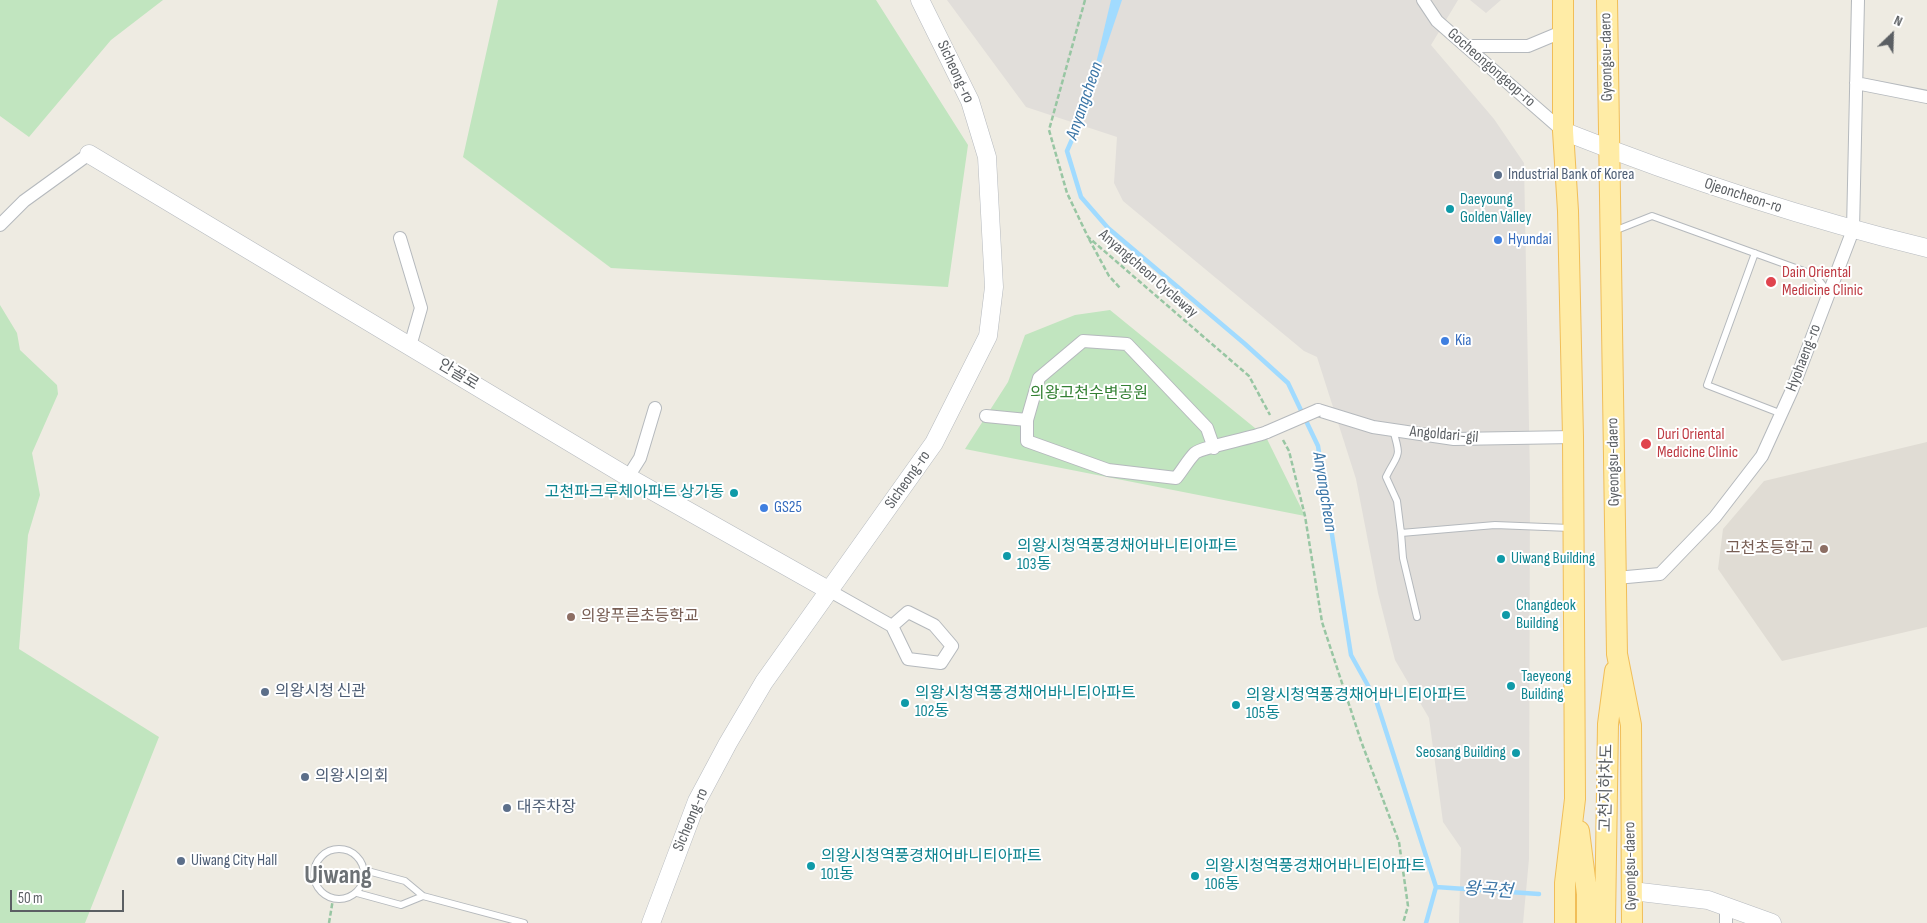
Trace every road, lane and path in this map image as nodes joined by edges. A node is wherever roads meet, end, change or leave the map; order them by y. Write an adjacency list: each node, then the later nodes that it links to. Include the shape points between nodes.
1 (920, 0): 37 (street, Sicheong-ro, via 970,101 987,158 994,287 988,336 934,443)
2 (1085, 0): 18 (path, Anyangcheon Cycleway, via 1049,130 1067,193)
3 (1424, 0): 8 (street, Gocheongongeop-ro, via 1437,21)
4 (1563, 0): 7 (main road)
5 (1607, 0): 12 (main road, Gyeongsu-daero)
6 (1858, 0): 9 (street, Hyohaeng-ro)
7 (1564, 32): 8 (street, via 1528,46); 11 (main road)
8 (1467, 46): 11 (street, Gocheongongeop-ro)
9 (1856, 83): 10 (street); 15 (street, Hyohaeng-ro)
10 (1927, 97)
11 (1563, 131): 12 (street, Ojeoncheon-ro); 31 (main road)
12 (1609, 149): 15 (street, Ojeoncheon-ro, via 1744,198); 16 (main road, Gyeongsu-daero)
13 (89, 154): 14 (street, via 24,201); 23 (street, 안골로)
14 (0, 225)
15 (1853, 230): 19 (street, Ojeoncheon-ro); 22 (street, Hyohaeng-ro)
16 (1610, 232): 20 (lane, via 1652,216); 36 (main road, Gyeongsu-daero)
17 (400, 238): 23 (street, via 421,308)
18 (1088, 238): 21 (path, via 1109,276); 27 (path, Anyangcheon Cycleway, via 1249,376)
19 (1927, 248)
20 (1755, 253): 22 (lane, via 1815,275); 25 (lane, via 1707,386)
21 (1120, 288)
22 (1829, 293): 25 (street, Hyohaeng-ro)
23 (410, 346): 33 (street, 안골로)
24 (655, 408): 33 (street, via 640,458)
25 (1782, 414): 36 (street, Hyohaeng-ro, via 1756,464 1715,517 1660,574)
26 (986, 416): 28 (street)
27 (1271, 418)
28 (1027, 420): 32 (street, via 1027,441 1108,470 1176,478 1196,452); 32 (street, via 1040,378 1082,341 1127,344 1207,428)
29 (1393, 430): 31 (street, Angoldari-gil, via 1454,439); 32 (street, Angoldari-gil, bridge, via 1318,410 1258,436); 35 (lane, via 1400,452 1386,478 1397,501)
30 (1280, 434): 51 (path, via 1289,451 1305,516 1322,622 1361,741 1399,842 1408,906)
31 (1573, 437): 34 (main road)
32 (1214, 448)
33 (628, 477): 37 (street, 안골로)
34 (1574, 528): 35 (lane, via 1496,525); 41 (main road)
35 (1401, 533): 38 (lane, via 1403,558)
36 (1616, 578): 40 (main road, Gyeongsu-daero)
37 (830, 591): 39 (street); 50 (street, Sicheong-ro, via 764,682 728,743 697,801)
38 (1417, 617)
39 (892, 626): 39 (street, via 908,659 941,663 952,646 934,625 908,612)
40 (1617, 654): 43 (main road, Gyeongsu-daero, via 1631,725); 54 (main road, 고천지하차도, via 1608,724)
41 (1576, 799): 52 (main road, via 1565,883); 53 (main road, 고천지하차도, via 1587,894)
42 (364, 870): 44 (lane, via 362,886); 45 (lane, via 405,881); 46 (lane, via 356,855 340,849 318,859 313,875 315,883 319,891)
43 (1632, 892): 47 (street, via 1708,900); 55 (main road, Gyeongsu-daero)
44 (357, 893): 45 (lane, via 401,904); 46 (lane, via 350,898)
45 (423, 896): 49 (lane)
46 (333, 899): 48 (path)
47 (1726, 915): 56 (street)
48 (329, 923)
49 (524, 923)
50 (651, 923)
51 (1403, 923)
52 (1565, 923)
53 (1587, 923)
54 (1605, 923)
55 (1632, 923)
56 (1772, 923)

